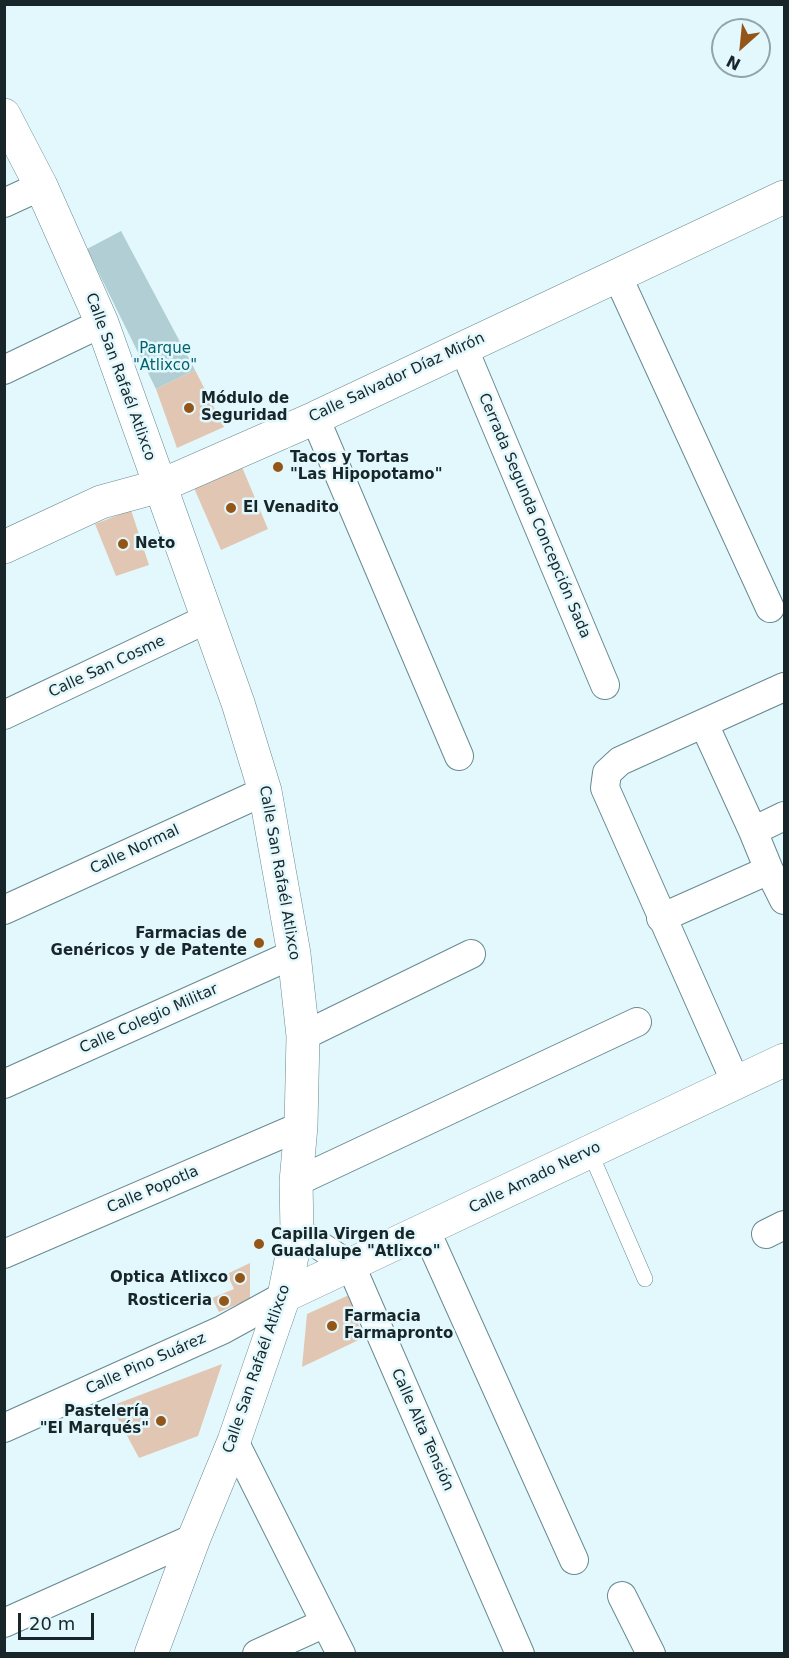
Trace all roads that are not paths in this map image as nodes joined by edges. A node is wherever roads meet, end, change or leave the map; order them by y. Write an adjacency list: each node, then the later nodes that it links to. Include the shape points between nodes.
1 (4, 116): 2 (street, Calle San Rafaél Atlixco)
2 (41, 186): 4 (street); 6 (street, Calle San Rafaél Atlixco)
3 (784, 197): 5 (street, Calle Salvador Díaz Mirón)
4 (4, 203)
5 (617, 275): 7 (street, Calle Salvador Díaz Mirón); 12 (street)
6 (102, 323): 8 (street); 10 (street, Calle San Rafaél Atlixco)
7 (463, 347): 9 (street, Calle Salvador Díaz Mirón); 14 (street, Cerrada Segunda Concepción Sada)
8 (4, 370)
9 (315, 418): 10 (street, Calle Salvador Díaz Mirón); 18 (street)
10 (160, 486): 11 (street, Calle Salvador Díaz Mirón, via 101,502); 13 (street, Calle San Rafaél Atlixco)
11 (4, 547)
12 (770, 608)
13 (209, 618): 16 (street, Calle San Cosme); 19 (street, Calle San Rafaél Atlixco)
14 (605, 685)
15 (784, 687): 17 (street)
16 (4, 715)
17 (704, 724): 21 (street); 25 (street, via 620,761 607,774 605,788)
18 (459, 756)
19 (265, 790): 24 (street, Calle Normal); 26 (street, Calle San Rafaél Atlixco)
20 (784, 816): 21 (street)
21 (753, 831): 22 (street)
22 (769, 870): 23 (street); 25 (street)
23 (784, 900)
24 (4, 910)
25 (661, 918): 31 (street)
26 (294, 954): 29 (street, Calle San Rafaél Atlixco); 32 (street, Calle Colegio Militar)
27 (471, 954): 29 (street)
28 (637, 1022): 35 (street)
29 (303, 1036): 33 (street, Calle San Rafaél Atlixco)
30 (784, 1061): 31 (street, Calle Amado Nervo)
31 (736, 1083): 34 (street, Calle Amado Nervo)
32 (4, 1084)
33 (301, 1126): 35 (street, Calle San Rafaél Atlixco); 38 (street, Calle Popotla)
34 (590, 1152): 37 (street, Calle Amado Nervo); 40 (lane)
35 (297, 1182): 36 (street, Calle San Rafaél Atlixco)
36 (297, 1231): 39 (street); 41 (street, Calle San Rafaél Atlixco)
37 (426, 1231): 39 (street, Calle Amado Nervo); 45 (street)
38 (4, 1254)
39 (351, 1266): 41 (street, Calle Amado Nervo); 52 (street, Calle Alta Tensión)
40 (645, 1279)
41 (285, 1296): 42 (street, Calle Pino Suárez, via 222,1330); 43 (street, Calle San Rafaél Atlixco)
42 (4, 1428)
43 (234, 1441): 44 (street, Calle San Rafaél Atlixco); 48 (street)
44 (194, 1538): 47 (street); 49 (street, Calle San Rafaél Atlixco)
45 (574, 1560)
46 (622, 1596): 53 (street)
47 (4, 1623)
48 (325, 1623): 50 (street); 51 (street)
49 (151, 1653)
50 (257, 1653)
51 (341, 1653)
52 (520, 1653)
53 (651, 1653)

